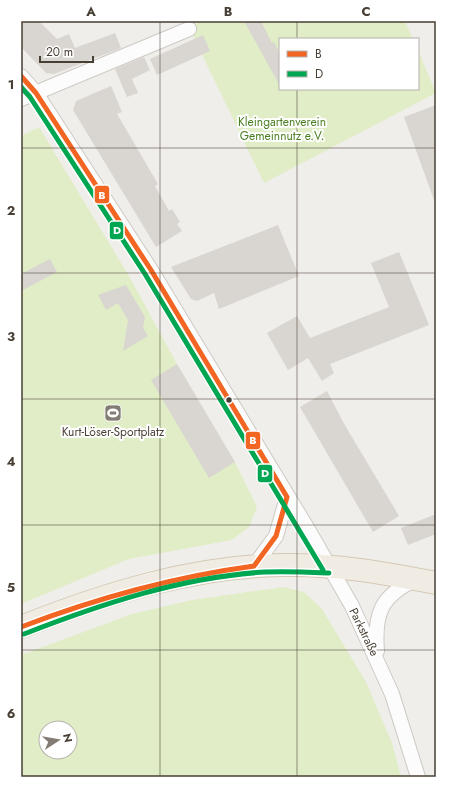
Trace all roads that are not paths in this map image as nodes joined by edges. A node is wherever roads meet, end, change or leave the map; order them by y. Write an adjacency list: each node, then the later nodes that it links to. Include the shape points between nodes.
1 (189, 29): 3 (street)
2 (21, 76): 3 (street, Parkstraße)
3 (36, 93): 4 (street); 5 (street, Parkstraße, via 151,270)
4 (21, 99)
5 (287, 497): 6 (street, via 276,536); 7 (street, Parkstraße)
6 (254, 566): 7 (main road); 9 (main road, via 165,580 80,604)
7 (329, 566): 8 (main road); 10 (street, Parkstraße)
8 (426, 581): 10 (street, via 398,588 383,604 376,625)
9 (21, 627)
10 (377, 658): 11 (street, Parkstraße, via 392,694)
11 (418, 777)

